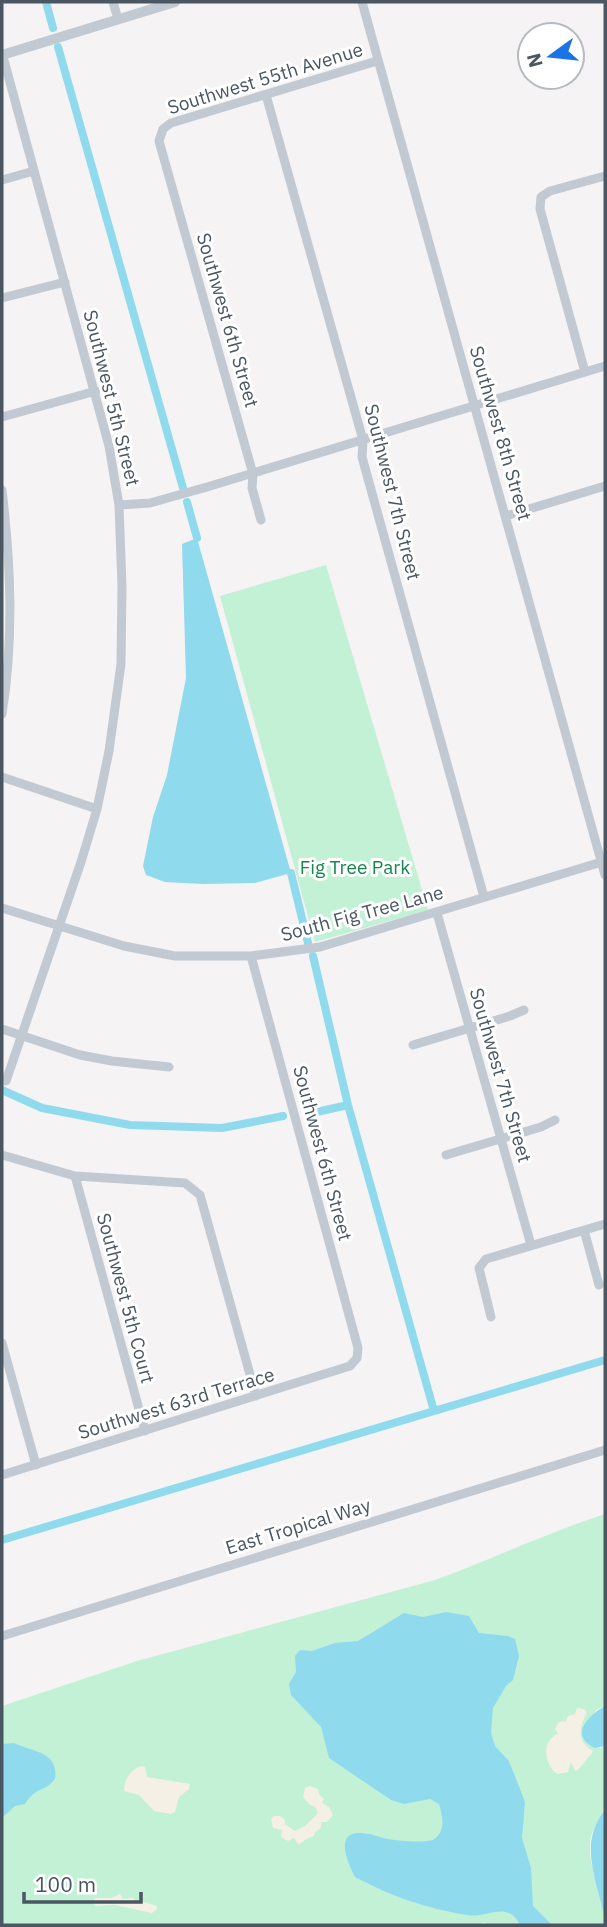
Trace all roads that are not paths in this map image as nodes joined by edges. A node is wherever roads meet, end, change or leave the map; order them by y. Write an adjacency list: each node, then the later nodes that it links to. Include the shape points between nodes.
1 (113, 2): 4 (street)
2 (175, 2): 4 (street)
3 (362, 2): 6 (street, Southwest 8th Street)
4 (118, 19): 5 (street)
5 (2, 54): 9 (street, Southwest 5th Street)
6 (377, 61): 7 (street, Southwest 55th Avenue); 17 (street, Southwest 8th Street)
7 (266, 95): 8 (street, Southwest 55th Avenue); 19 (street, Southwest 7th Street)
8 (163, 129): 20 (street, Southwest 6th Street, via 159,141)
9 (34, 171): 11 (street); 12 (street, Southwest 5th Street)
10 (605, 176): 15 (street, via 541,197 540,209)
11 (2, 180)
12 (65, 282): 13 (street); 16 (street, Southwest 5th Street)
13 (2, 298)
14 (605, 366): 15 (street)
15 (585, 372): 17 (street)
16 (96, 391): 18 (street); 23 (street, Southwest 5th Street)
17 (475, 406): 19 (street); 24 (street, Southwest 8th Street)
18 (2, 417)
19 (363, 440): 20 (street); 31 (street, Southwest 7th Street, via 362,457)
20 (253, 474): 23 (street, via 150,503); 25 (street, Southwest 6th Street)
21 (605, 485): 24 (street)
22 (2, 490): 26 (street, via 11,621)
23 (119, 505): 28 (street, Southwest 5th Street, via 121,664)
24 (506, 516): 29 (street, Southwest 8th Street)
25 (261, 520)
26 (2, 714)
27 (2, 777): 28 (street)
28 (97, 809): 34 (street, Southwest 5th Street)
29 (603, 861): 30 (street, Southwest 8th Street); 31 (street, South Fig Tree Lane)
30 (605, 875)
31 (484, 897): 33 (street, South Fig Tree Lane)
32 (2, 908): 34 (street, South Fig Tree Lane)
33 (437, 913): 35 (street, South Fig Tree Lane, via 320,947); 37 (street, Southwest 7th Street)
34 (60, 927): 35 (street, South Fig Tree Lane, via 175,956); 39 (street, Southwest 5th Street)
35 (251, 956): 54 (street, Southwest 6th Street, via 358,1348)
36 (524, 1010): 37 (street)
37 (469, 1028): 40 (street); 44 (street, Southwest 7th Street)
38 (2, 1029): 39 (street)
39 (21, 1036): 41 (street, via 80,1055); 42 (street, Southwest 5th Street)
40 (413, 1045)
41 (169, 1067)
42 (6, 1080)
43 (555, 1120): 44 (street)
44 (501, 1138): 46 (street); 50 (street, Southwest 7th Street)
45 (2, 1155): 47 (street)
46 (446, 1155)
47 (75, 1176): 56 (street, via 185,1183 200,1195); 57 (street, Southwest 5th Court)
48 (605, 1224): 49 (street)
49 (584, 1230): 50 (street); 51 (street)
50 (531, 1245): 52 (street, via 486,1259 479,1268)
51 (599, 1285)
52 (491, 1317)
53 (2, 1343): 55 (street)
54 (357, 1358): 56 (street, Southwest 63rd Terrace, via 350,1366)
55 (6, 1375): 59 (street)
56 (256, 1396): 57 (street, Southwest 63rd Terrace)
57 (145, 1431): 59 (street, Southwest 63rd Terrace)
58 (605, 1450): 61 (street, East Tropical Way)
59 (36, 1465): 60 (street, Southwest 63rd Terrace)
60 (2, 1475)
61 (2, 1636)

